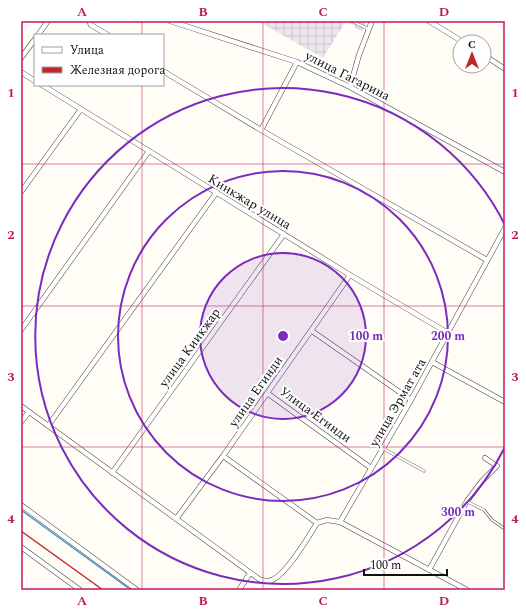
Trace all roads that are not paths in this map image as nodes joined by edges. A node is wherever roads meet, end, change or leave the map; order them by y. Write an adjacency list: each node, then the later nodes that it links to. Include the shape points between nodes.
1 (48, 21): 8 (street)
2 (89, 21): 9 (street)
3 (170, 21): 14 (street, улица Гагарина)
4 (352, 21): 7 (lane)
5 (372, 21): 7 (street)
6 (429, 21): 10 (street)
7 (369, 30): 20 (street)
8 (39, 34)
9 (106, 34)
10 (452, 35)
11 (34, 40): 12 (street)
12 (21, 58)
13 (492, 60): 15 (street)
14 (297, 62): 20 (street, улица Гагарина); 22 (street)
15 (505, 69)
16 (21, 72): 18 (street)
17 (164, 72): 22 (street)
18 (34, 80)
19 (44, 86): 21 (street, Киикжар улица)
20 (350, 87): 24 (street, улица Гагарина)
21 (81, 109): 23 (street, Киикжар улица); 25 (street)
22 (261, 130): 29 (street)
23 (149, 151): 26 (street, Киикжар улица); 31 (street)
24 (505, 172)
25 (21, 192)
26 (216, 193): 28 (street, Киикжар улица); 41 (street)
27 (505, 228): 29 (street, улица Эрмат ата)
28 (284, 234): 30 (street, Киикжар улица); 47 (street, улица Киикжар)
29 (487, 260): 33 (street, улица Эрмат ата)
30 (350, 275): 32 (street, улица Егинди); 33 (street, Киикжар улица)
31 (21, 330)
32 (312, 330): 35 (street, улица Егинди); 36 (street)
33 (448, 333): 34 (street, улица Эрмат ата)
34 (432, 362): 36 (street, улица Эрмат ата); 37 (street)
35 (267, 393): 43 (street, улица Егинди); 45 (street, Улица Егинди)
36 (411, 400): 42 (street, улица Эрмат ата)
37 (505, 402)
38 (21, 406): 39 (street)
39 (29, 412): 40 (street); 41 (street)
40 (21, 422)
41 (48, 426): 47 (street)
42 (383, 448): 45 (street, улица Эрмат ата); 46 (lane)
43 (223, 456): 50 (street, улица Егинди); 52 (street)
44 (485, 458): 48 (street, via 498,466 482,481)
45 (371, 468): 51 (street, улица Эрмат ата)
46 (424, 471)
47 (112, 472): 50 (street)
48 (467, 501): 53 (lane, via 484,510 492,520); 55 (street)
49 (21, 505): 58 (street)
50 (176, 519): 56 (street)
51 (340, 522): 52 (street, via 327,520); 55 (street)
52 (317, 523): 56 (street, via 280,576 269,581 258,579)
53 (505, 528)
54 (21, 547): 57 (street)
55 (429, 570): 60 (street)
56 (250, 573): 59 (street)
57 (80, 590)
58 (137, 590)
59 (239, 590)
60 (467, 590)

